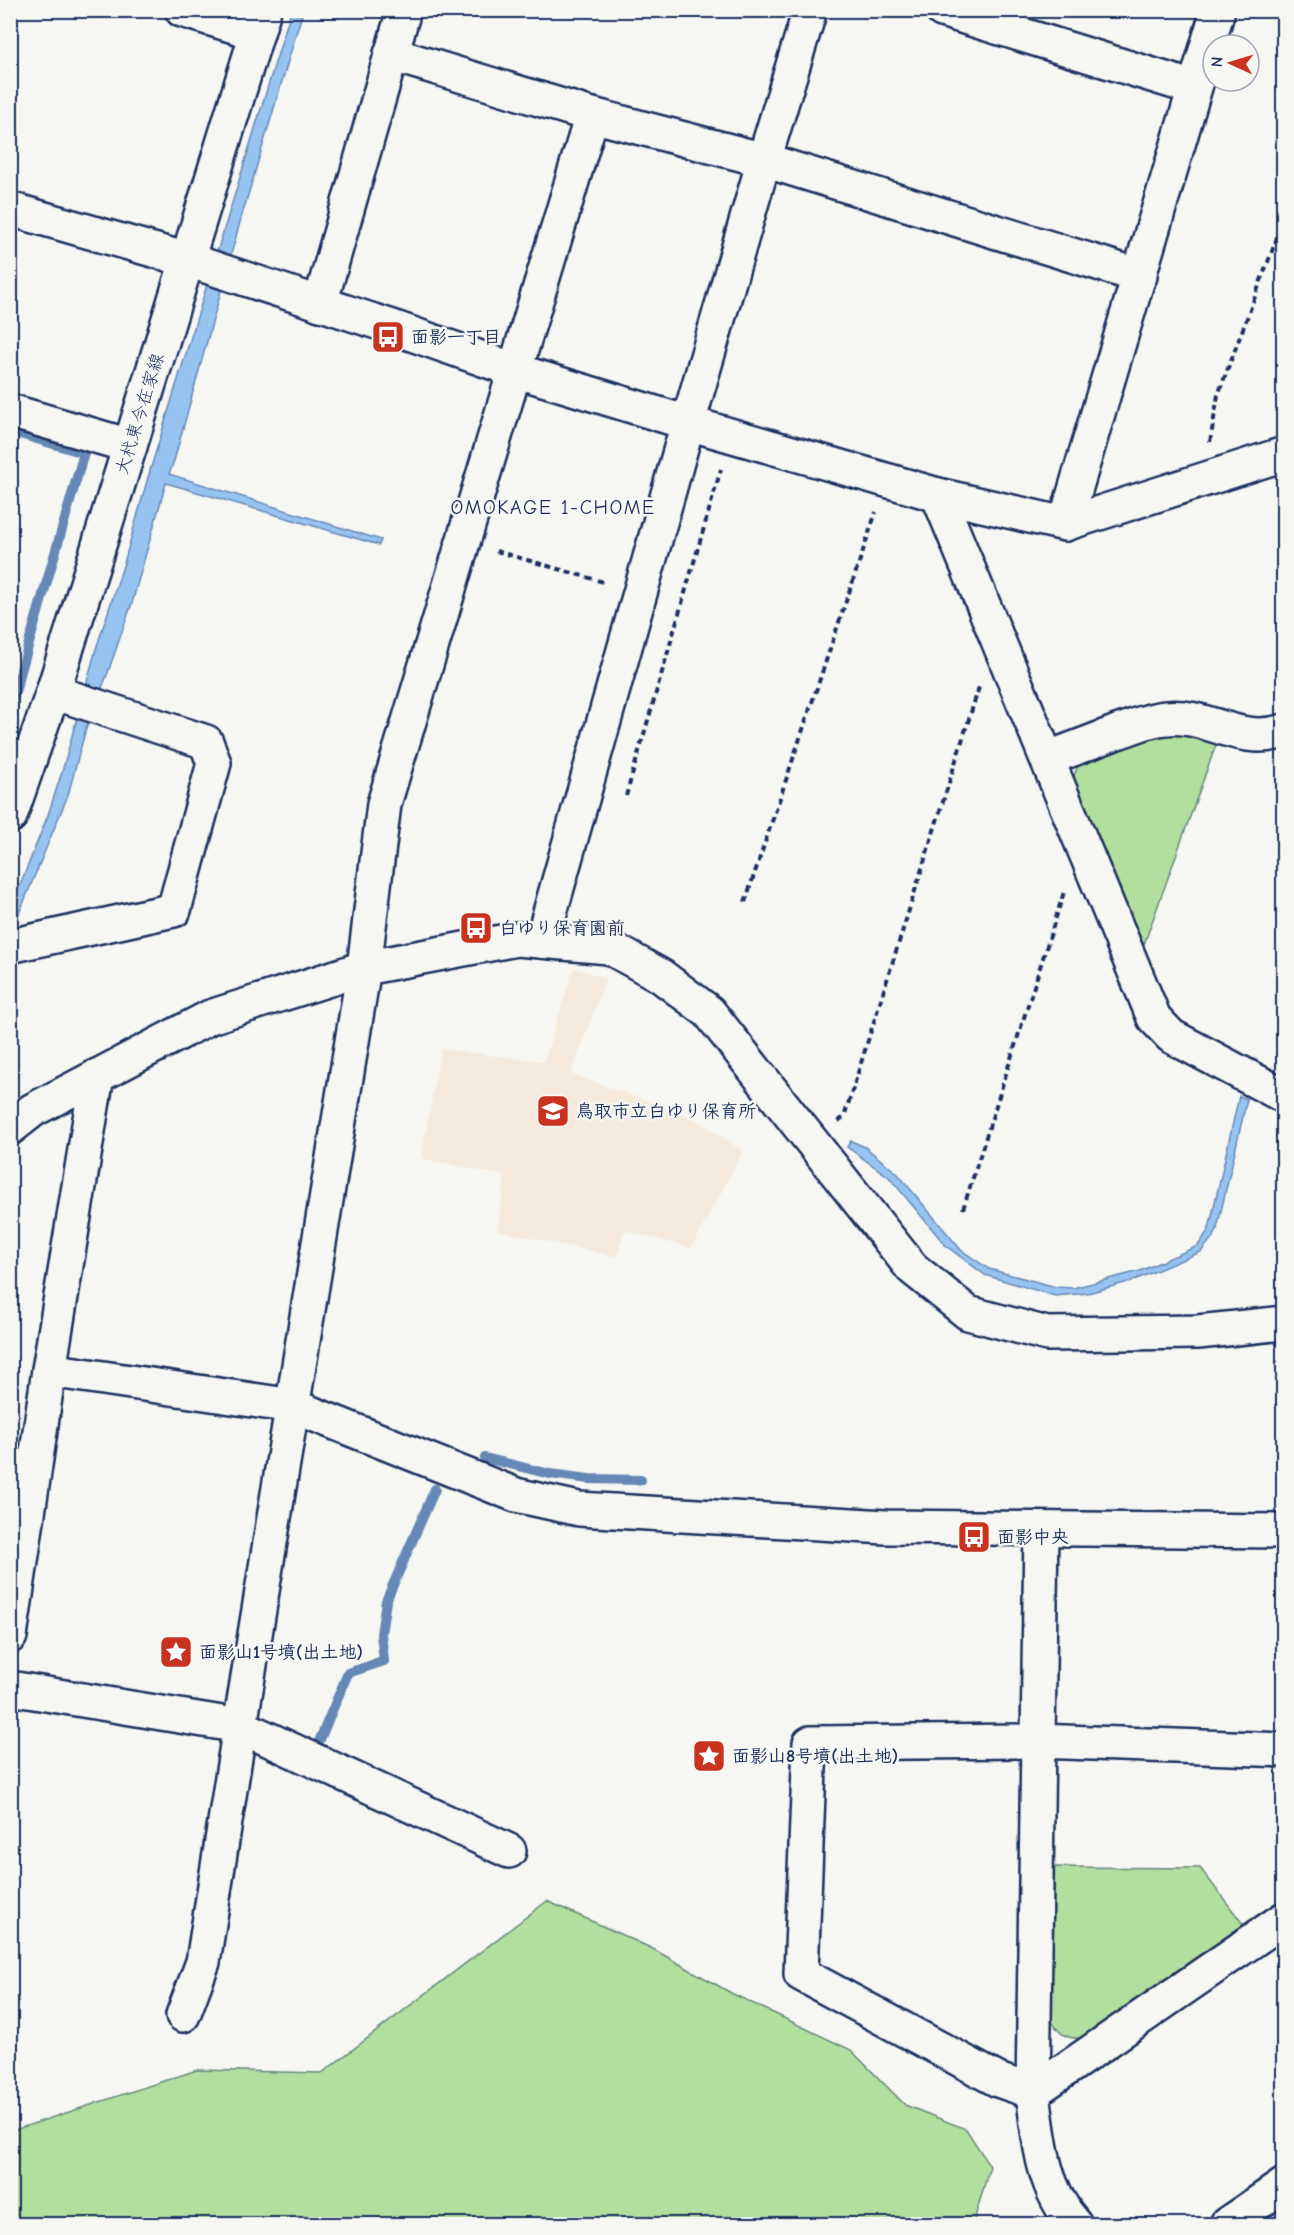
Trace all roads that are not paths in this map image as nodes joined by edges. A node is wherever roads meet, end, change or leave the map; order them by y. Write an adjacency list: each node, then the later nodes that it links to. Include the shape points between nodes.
1 (182, 10): 6 (street)
2 (404, 10): 7 (street)
3 (810, 10): 10 (street)
4 (942, 10): 8 (street)
5 (1218, 10): 8 (street)
6 (260, 22): 12 (street, 大杙東今在家線)
7 (391, 54): 9 (street); 14 (street)
8 (1194, 88): 13 (street)
9 (592, 115): 10 (street); 15 (street)
10 (764, 160): 13 (street); 17 (street)
11 (10, 209): 12 (street)
12 (188, 260): 14 (street); 18 (street, 大杙東今在家線)
13 (1140, 276): 21 (street)
14 (320, 304): 15 (street)
15 (517, 370): 17 (street); 28 (street, via 384,804)
16 (10, 411): 18 (street)
17 (688, 423): 20 (street); 26 (street)
18 (130, 446): 22 (street, 大杙東今在家線)
19 (1284, 454): 21 (street)
20 (938, 495): 21 (street); 24 (street)
21 (1065, 524)
22 (78, 701): 25 (street, 大杙東今在家線); 27 (street, via 206,742 214,763 174,910)
23 (1284, 731): 24 (street, via 1269,736 1247,735 1168,717 1144,722)
24 (1048, 758): 30 (street, via 1154,1018 1171,1036)
25 (10, 816)
26 (542, 941): 28 (street, via 517,939); 32 (street, via 609,947 661,976 709,1012 912,1268 968,1313 1047,1334 1198,1332)
27 (10, 946)
28 (364, 968): 29 (street, via 210,1017); 34 (street)
29 (97, 1076): 31 (street, via 33,1110); 33 (street)
30 (1284, 1096)
31 (10, 1128)
32 (1284, 1323)
33 (49, 1370): 34 (street); 37 (street)
34 (293, 1406): 35 (street, via 516,1495 579,1509 886,1527); 39 (street)
35 (1041, 1529): 36 (street); 40 (street)
36 (1284, 1531)
37 (10, 1636)
38 (10, 1688): 39 (street)
39 (240, 1726): 42 (street); 44 (street, via 203,1962)
40 (1037, 1741): 41 (street); 45 (street); 45 (street, via 810,1743 801,1974 998,2080)
41 (1284, 1750)
42 (509, 1851)
43 (1284, 1919): 45 (street)
44 (183, 2014)
45 (1033, 2092): 47 (street, via 1043,2166 1064,2212)
46 (1284, 2186): 48 (street)
47 (1075, 2224)
48 (1227, 2224)

